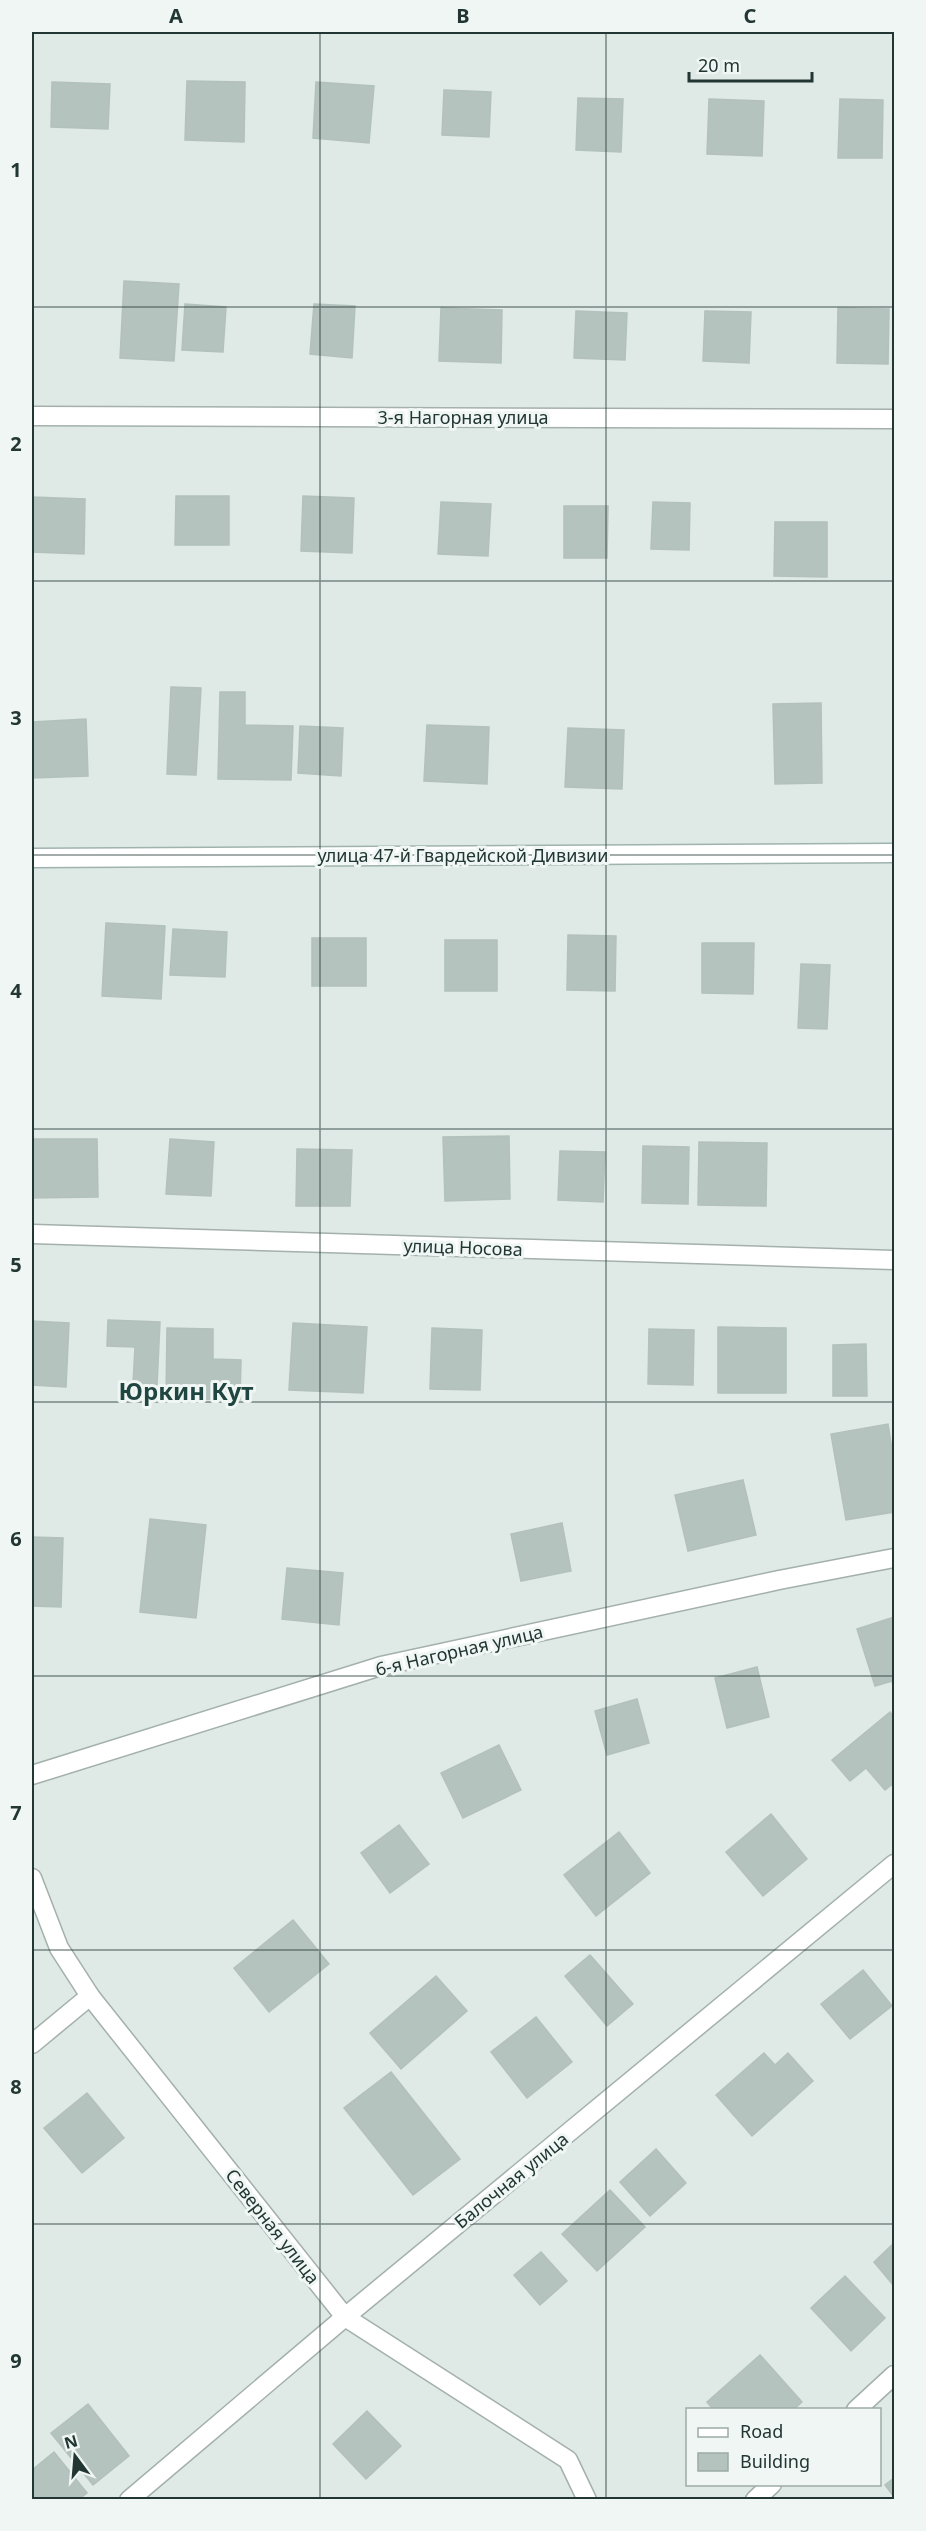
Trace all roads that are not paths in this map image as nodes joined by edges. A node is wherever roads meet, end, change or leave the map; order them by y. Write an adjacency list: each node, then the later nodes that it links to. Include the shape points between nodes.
1 (32, 416): 2 (street, 3-я Нагорная улица)
2 (894, 419)
3 (894, 853): 4 (street, улица 47-й Гвардейской Дивизии)
4 (32, 858)
5 (32, 1234): 6 (street, улица Носова)
6 (894, 1260)
7 (894, 1558): 8 (street, 6-я Нагорная улица, via 381,1666)
8 (32, 1775)
9 (894, 1864): 13 (street, Балочная улица)
10 (32, 1878): 11 (street, Северная улица, via 59,1948)
11 (90, 1996): 12 (street); 13 (street, Северная улица)
12 (32, 2044)
13 (345, 2317): 17 (street, Балочная улица); 18 (street, Северная улица, via 568,2460)
14 (894, 2374): 15 (street)
15 (856, 2408)
16 (770, 2486): 19 (street)
17 (129, 2499)
18 (587, 2499)
19 (755, 2499)

